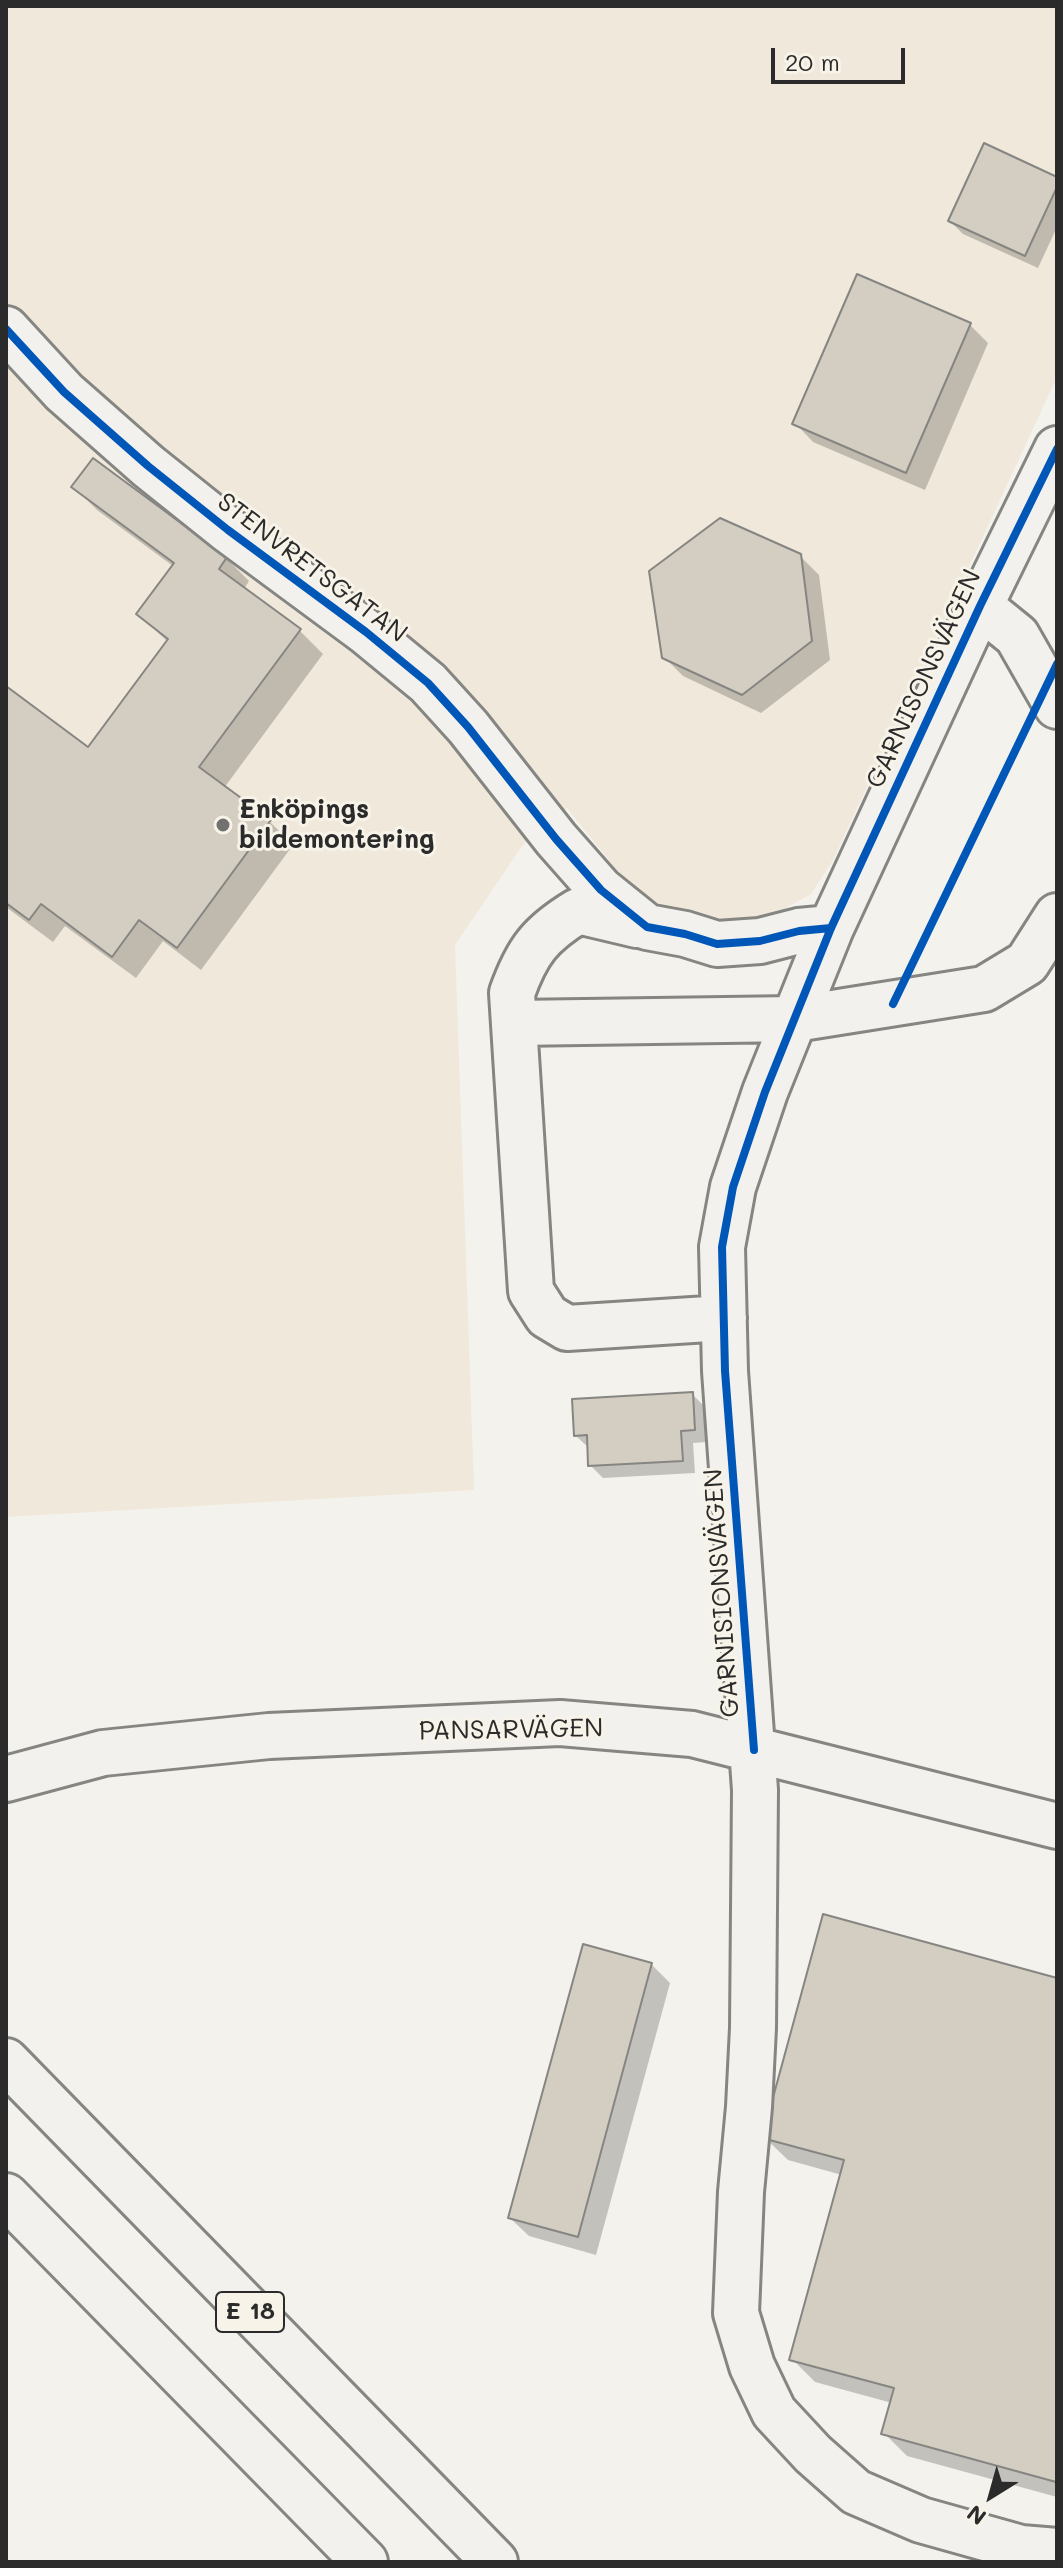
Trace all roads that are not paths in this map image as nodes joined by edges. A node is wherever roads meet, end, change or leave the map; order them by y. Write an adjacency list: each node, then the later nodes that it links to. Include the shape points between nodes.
1 (6, 329): 6 (main road, STENVRETSGATAN, via 64,392 148,466 428,683 601,890)
2 (1057, 449): 3 (main road, GARNISONSVÄGEN)
3 (980, 606): 4 (main road, via 1017,636); 7 (main road, GARNISONSVÄGEN)
4 (1057, 706)
5 (1057, 916): 8 (main road, via 1027,963 984,989)
6 (647, 927): 7 (main road, STENVRETSGATAN, via 717,944); 9 (main road, via 578,911 552,927 524,960 512,993)
7 (831, 928): 8 (main road, GARNISONSVÄGEN)
8 (795, 1019): 9 (main road); 10 (main road, GARNISONSVÄGEN, via 733,1187 722,1247)
9 (514, 1023): 10 (main road, via 531,1291 547,1316 567,1328)
10 (724, 1318): 11 (main road, GARNISIONSVÄGEN)
11 (754, 1750): 12 (main road, PANSARVÄGEN, via 692,1734 560,1723 254,1737 103,1753); 13 (main road, PANSARVÄGEN); 16 (main road, GARNISIONSVÄGEN, via 753,2028 736,2313 752,2366 774,2412 856,2492 921,2520 1021,2548)
12 (6, 1779)
13 (1057, 1826)
14 (6, 2061): 18 (main road, E 18)
15 (6, 2196): 17 (main road)
16 (1057, 2551)
17 (365, 2562)
18 (495, 2562)

